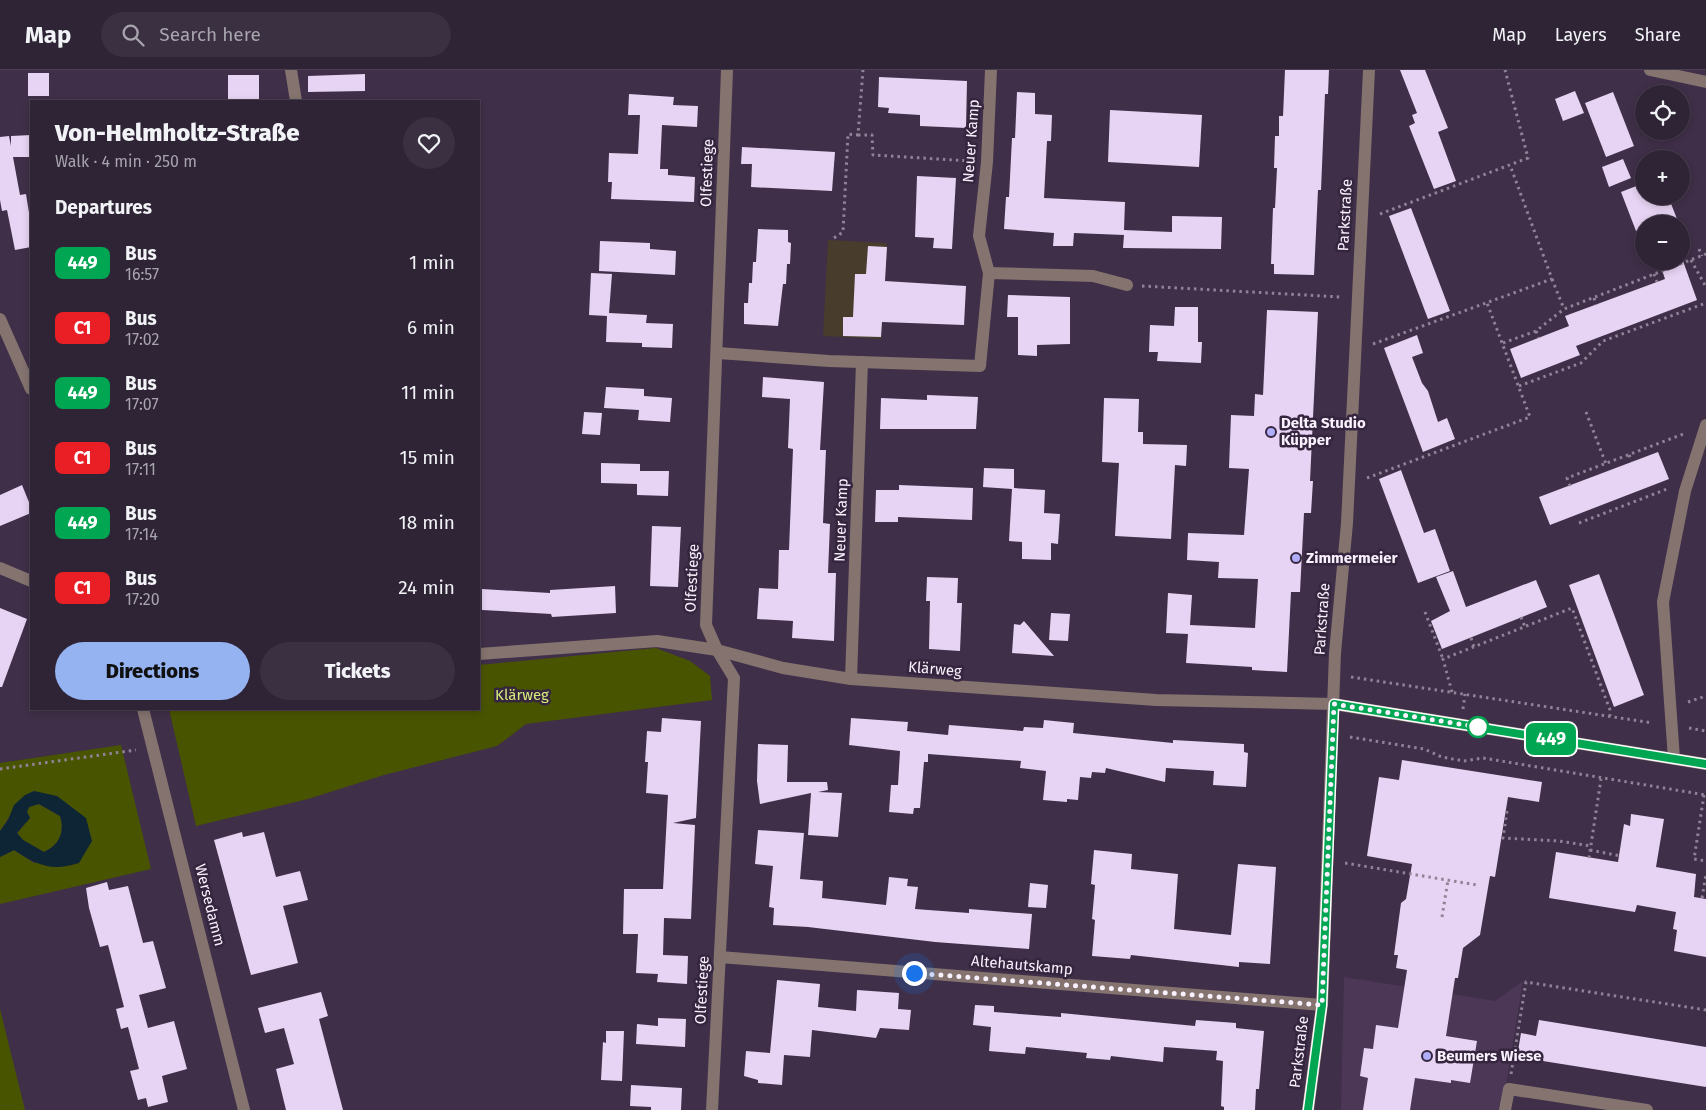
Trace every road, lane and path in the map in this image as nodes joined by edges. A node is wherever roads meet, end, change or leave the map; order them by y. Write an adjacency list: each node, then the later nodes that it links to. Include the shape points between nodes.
1 (291, 70): 9 (street)
2 (727, 70): 35 (street, Olfestiege)
3 (863, 70): 10 (path)
4 (991, 70): 11 (street, Neuer Kamp)
5 (1368, 70): 13 (street, Parkstraße)
6 (1505, 70): 12 (path, via 1528,158)
7 (1650, 70): 8 (street)
8 (1706, 82)
9 (296, 100)
10 (858, 134): 11 (path, via 872,135 873,155); 14 (path, via 848,134 843,232)
11 (987, 162): 18 (street, Neuer Kamp, via 979,236)
12 (1510, 165): 13 (path); 20 (path)
13 (1361, 221): 24 (street, Parkstraße)
14 (834, 238)
15 (1699, 249): 16 (path)
16 (1704, 255): 17 (path)
17 (1691, 260): 19 (path); 23 (path)
18 (989, 272): 22 (street, via 1093,276); 36 (street, Neuer Kamp, via 980,366)
19 (1654, 274): 21 (path); 25 (path)
20 (1552, 278): 26 (path); 29 (path)
21 (1657, 282)
22 (1127, 285): 24 (path)
23 (1706, 288)
24 (1358, 298): 34 (street, Parkstraße)
25 (1594, 298): 28 (path); 29 (path)
26 (1487, 303): 33 (path); 34 (path)
27 (1706, 303): 37 (path, via 1602,341 1581,363)
28 (1596, 305)
29 (1564, 309): 31 (path)
30 (0, 319): 38 (street)
31 (1536, 331): 32 (path); 33 (path)
32 (1539, 338)
33 (1503, 343): 37 (path)
34 (1356, 351): 45 (street, Parkstraße)
35 (718, 353): 36 (street, Neuer Kamp); 58 (street, Olfestiege, via 706,625)
36 (862, 362): 62 (street, Neuer Kamp)
37 (1519, 386): 45 (path, via 1530,417)
38 (30, 387)
39 (1586, 412): 44 (path)
40 (1706, 425): 47 (street)
41 (1688, 432): 42 (path)
42 (1629, 454): 43 (path); 44 (path)
43 (1632, 462)
44 (1606, 464): 46 (path, via 1567,478)
45 (1348, 485): 61 (street, Parkstraße)
46 (1570, 486)
47 (1685, 492): 48 (path, via 1671,488); 67 (street, via 1663,602)
48 (1579, 523)
49 (0, 568): 50 (street)
50 (30, 582)
51 (1425, 612): 60 (path)
52 (1521, 617): 55 (path)
53 (1581, 618): 54 (path)
54 (1576, 620): 55 (path, via 1572,608); 66 (path, via 1602,680)
55 (1525, 627): 57 (path)
56 (1471, 638): 57 (path)
57 (1474, 647): 60 (path)
58 (717, 650): 59 (street, Klärweg, via 657,642); 62 (street, Klärweg, via 782,668); 87 (street, Olfestiege, via 734,678)
59 (480, 654)
60 (1442, 659): 63 (path)
61 (1335, 674): 63 (path); 64 (street, Parkstraße)
62 (851, 678): 64 (street, Klärweg, via 1156,700)
63 (1452, 692): 66 (path)
64 (1334, 704): 69 (street, Parkstraße); 71 (street, Klärweg)
65 (143, 710): 70 (street, Wersedamm)
66 (1610, 716): 67 (path)
67 (1673, 726): 68 (path); 71 (street)
68 (1706, 730)
69 (1332, 734): 74 (path, via 1424,749 1464,761 1483,758); 80 (street, Parkstraße)
70 (154, 747): 73 (path); 91 (street, Wersedamm)
71 (1674, 759): 72 (street, Klärweg)
72 (1706, 764)
73 (0, 769)
74 (1601, 779): 75 (path); 77 (path)
75 (1705, 795): 81 (path, via 1694,859)
76 (1507, 811): 77 (path, via 1503,838 1559,841)
77 (1591, 848): 78 (path); 79 (path)
78 (1621, 856)
79 (1589, 858)
80 (1327, 860): 83 (path); 88 (street, Parkstraße)
81 (1706, 861)
82 (1706, 874): 85 (path)
83 (1448, 880): 84 (path); 86 (path)
84 (1477, 885)
85 (1702, 898)
86 (1442, 917)
87 (720, 958): 88 (street, Altehautskamp); 92 (street, Olfestiege)
88 (1322, 1005): 93 (street, Parkstraße)
89 (1706, 1010): 90 (path, via 1526,982)
90 (1509, 1090): 94 (street); 95 (street)
91 (244, 1110)
92 (712, 1110)
93 (1308, 1110)
94 (1505, 1110)
95 (1647, 1110)

